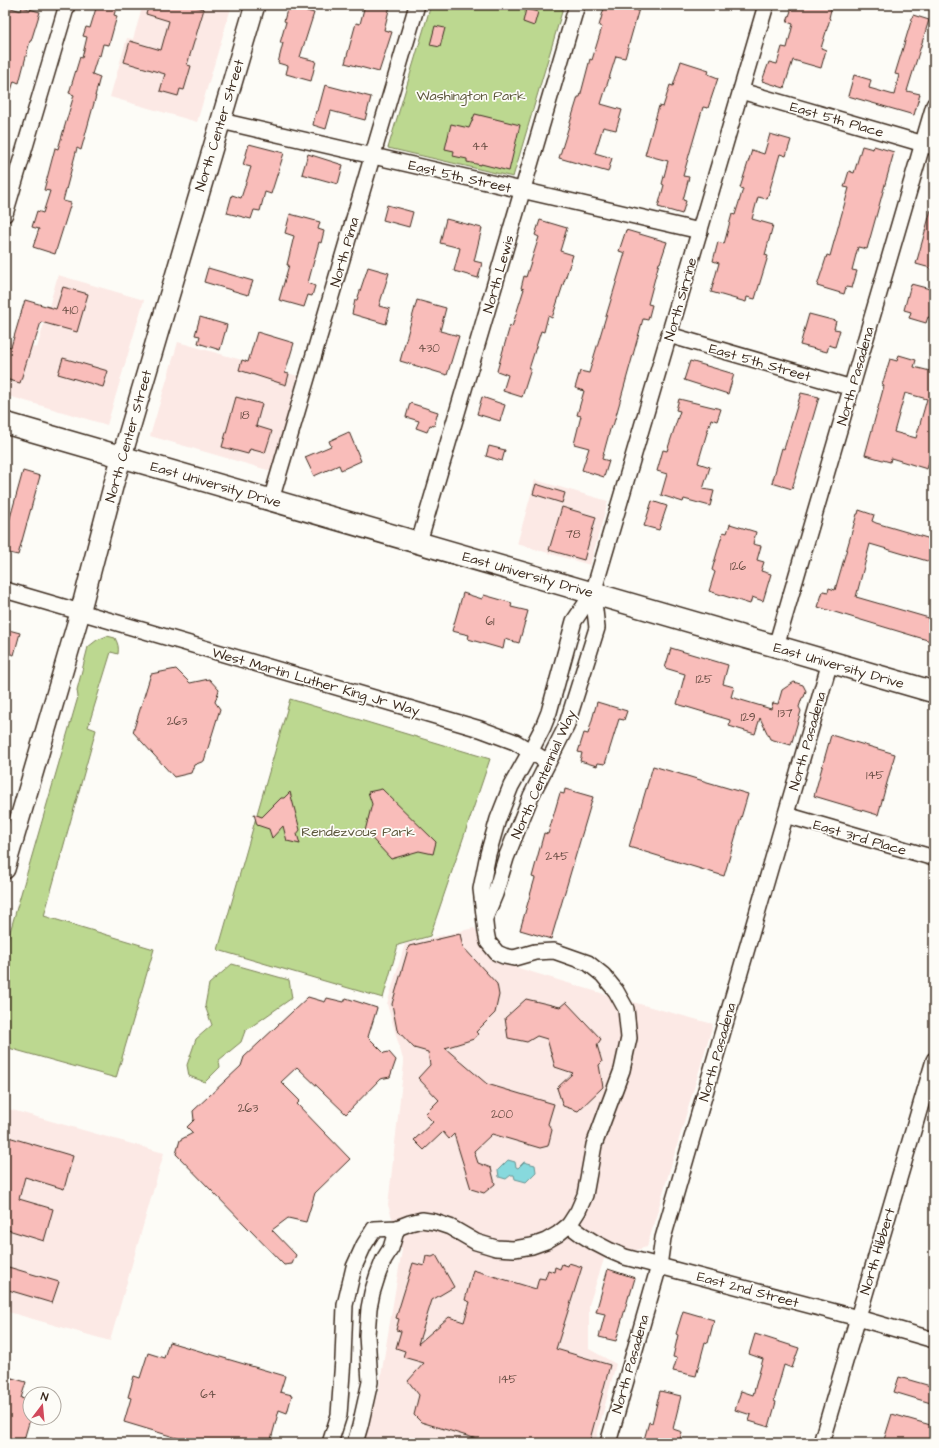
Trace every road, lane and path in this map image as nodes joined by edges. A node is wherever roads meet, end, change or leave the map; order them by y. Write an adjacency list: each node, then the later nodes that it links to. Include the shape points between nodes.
1 (67, 5): 12 (street)
2 (255, 5): 8 (street, North Center Street)
3 (417, 5): 10 (street, North Pima)
4 (577, 5): 11 (street, North Lewis)
5 (766, 5): 6 (street, North Sirrine)
6 (741, 91): 9 (street, East 5th Place); 13 (street, North Sirrine)
7 (934, 106): 9 (street, North Pasadena)
8 (221, 121): 10 (street, East 5th Street); 17 (street, North Center Street)
9 (928, 146): 15 (street, North Pasadena)
10 (372, 156): 11 (street, East 5th Street); 18 (street, North Pima)
11 (522, 190): 13 (street, East 5th Street); 19 (street, North Lewis)
12 (5, 214)
13 (700, 231): 14 (street, North Sirrine)
14 (669, 336): 15 (street, East 5th Street); 21 (street, North Sirrine)
15 (852, 388): 23 (street, North Pasadena)
16 (5, 423): 17 (main road, East University Drive)
17 (121, 457): 18 (main road, East University Drive); 22 (street, North Center Street)
18 (271, 500): 19 (main road, East University Drive)
19 (419, 542): 21 (main road, East University Drive)
20 (5, 590): 22 (street, West Martin Luther King Jr Way)
21 (593, 593): 23 (main road, East University Drive); 26 (street, North Centennial Way, via 574,621 549,712); 27 (street, North Centennial Way, via 596,628 566,727)
22 (80, 613): 26 (street, West Martin Luther King Jr Way, via 480,729 515,742); 30 (street, North Center Street)
23 (776, 646): 24 (main road, East University Drive)
24 (830, 662): 25 (main road, East University Drive); 28 (street, North Pasadena)
25 (934, 692)
26 (530, 752): 27 (street, West Martin Luther King Jr Way); 31 (street, North Centennial Way, via 511,786 488,854 481,889)
27 (548, 762): 31 (street, North Centennial Way, via 531,796)
28 (786, 815): 29 (street, East 3rd Place); 35 (street, North Pasadena, via 663,1238)
29 (934, 858)
30 (5, 869)
31 (484, 920): 33 (street, North Centennial Way, via 488,942 497,953 514,958 535,952 554,951 588,964 603,975 616,990 626,1008 629,1038 622,1070 596,1138 585,1194)
32 (934, 1060): 36 (street, North Hibbert)
33 (569, 1225): 34 (street, North Centennial Way, via 546,1241 514,1248 496,1248 476,1242 450,1227 435,1222 422,1220); 35 (street, East 2nd Street, via 604,1249)
34 (397, 1228): 38 (street, North Centennial Way, via 374,1229 354,1267 345,1305 339,1415); 39 (street, via 391,1248 378,1274 371,1301 367,1335 370,1382)
35 (658, 1266): 36 (street, East 2nd Street); 40 (street, North Pasadena)
36 (858, 1318): 37 (street, East 2nd Street); 41 (street, North Hibbert)
37 (934, 1340)
38 (330, 1443)
39 (355, 1443)
40 (608, 1443)
41 (821, 1443)

